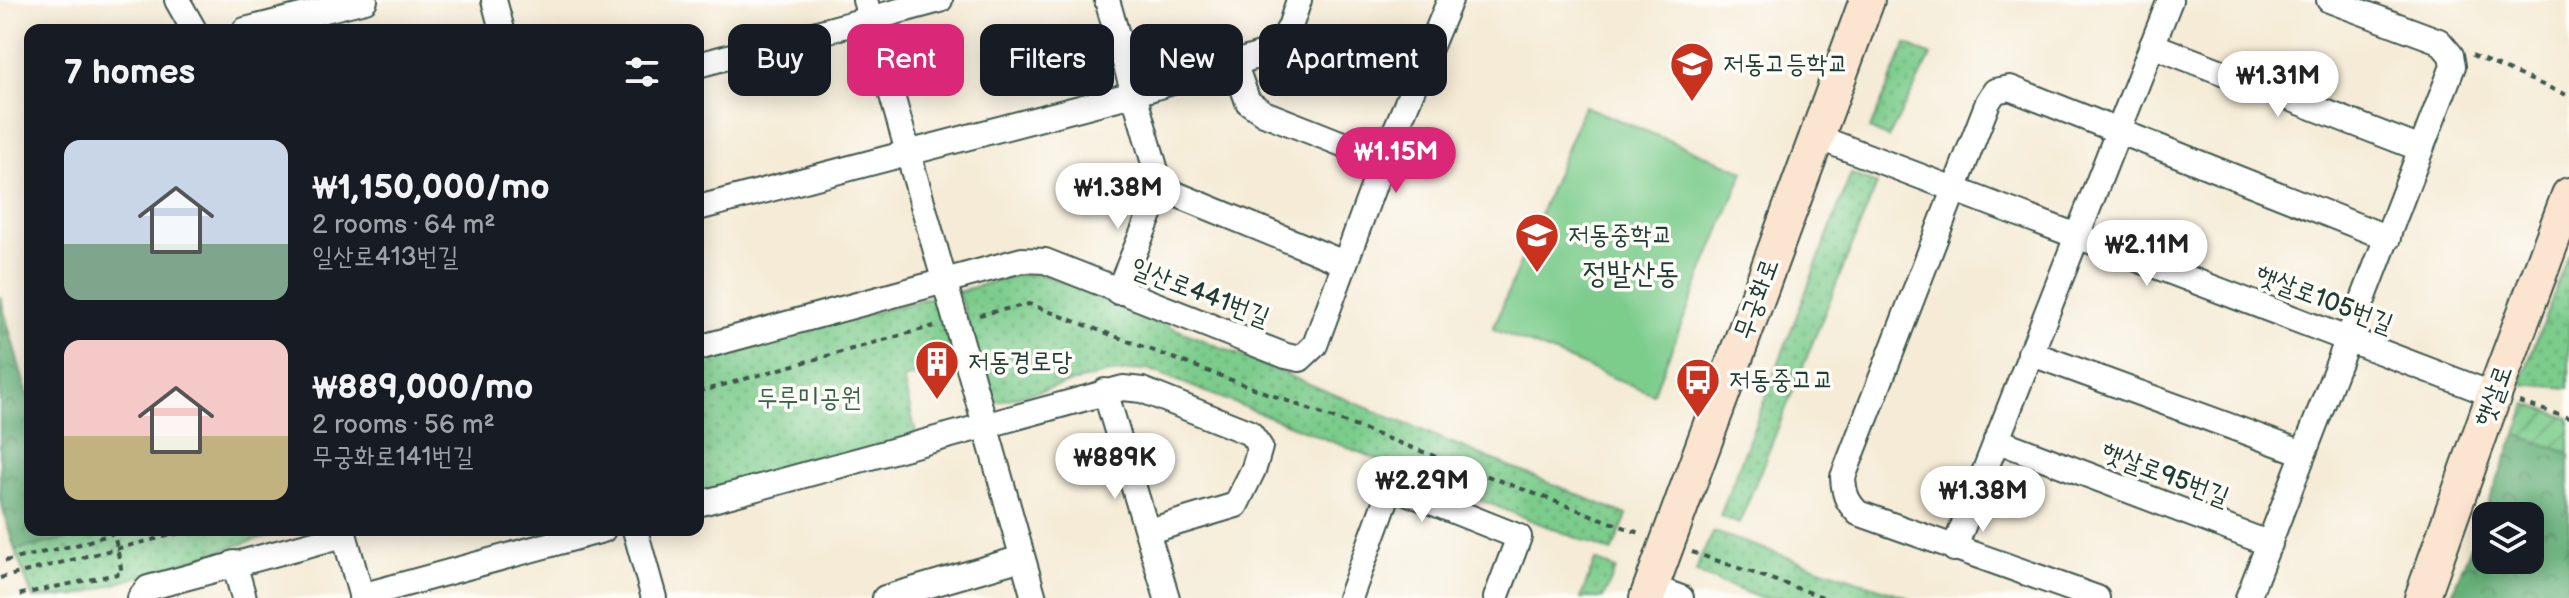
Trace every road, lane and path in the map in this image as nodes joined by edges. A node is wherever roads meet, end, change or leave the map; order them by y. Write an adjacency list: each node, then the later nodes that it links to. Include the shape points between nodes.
1 (177, 0): 12 (street)
2 (365, 0): 13 (street)
3 (494, 0): 14 (street)
4 (940, 0): 11 (street)
5 (1107, 0): 19 (street)
6 (1299, 0): 17 (street, via 1277,50)
7 (1450, 0): 28 (street)
8 (1867, 0): 25 (main road, 무궁화로)
9 (2170, 0): 15 (street)
10 (2329, 0): 16 (street, via 2439,41)
11 (868, 10): 18 (street); 27 (street)
12 (191, 24)
13 (269, 24)
14 (500, 24)
15 (2152, 45): 24 (street); 26 (street)
16 (2451, 55): 23 (path, via 2464,52); 26 (street, via 2453,66)
17 (1243, 62)
18 (704, 63)
19 (1130, 83)
20 (1243, 88): 28 (street, via 1248,102 1264,113)
21 (1130, 95): 27 (street)
22 (1134, 96): 29 (street)
23 (2569, 96)
24 (2118, 130): 30 (street, via 2010,88 1995,91); 33 (street); 34 (street)
25 (1817, 137): 30 (street, 햇살로105번길); 68 (main road, 무궁화로)
26 (2421, 149): 34 (street)
27 (909, 154): 32 (street); 36 (street)
28 (1383, 160): 35 (street)
29 (1161, 188): 35 (street); 37 (street)
30 (1954, 189): 33 (street, 햇살로105번길); 62 (street, via 1843,477 1846,499 1858,513)
31 (2569, 195): 45 (main road, 햇살로)
32 (704, 206)
33 (2075, 236): 40 (street, 햇살로105번길); 42 (street)
34 (2388, 238): 40 (street)
35 (1344, 263): 37 (street, 일산로441번길, via 1315,345 1300,359)
36 (944, 282): 37 (street, 일산로441번길, via 1022,260 1045,261); 41 (street, 일산로441번길); 47 (street)
37 (1118, 292)
38 (979, 315): 52 (path, via 1029,304)
39 (934, 326): 43 (path)
40 (2347, 339): 45 (street, 햇살로105번길); 49 (street)
41 (704, 346)
42 (2030, 353): 48 (street); 49 (street)
43 (704, 390)
44 (1105, 391): 47 (street); 51 (street); 51 (street, via 1142,390 1250,433 1260,447 1236,505)
45 (2501, 397): 46 (path); 82 (main road, 햇살로)
46 (2569, 418)
47 (985, 426): 50 (street); 64 (street)
48 (1996, 440): 60 (street, 햇살로95번길); 62 (street)
49 (2303, 453): 60 (street)
50 (704, 502)
51 (1149, 531): 76 (street)
52 (1642, 534)
53 (105, 536): 65 (path)
54 (115, 536): 61 (path)
55 (168, 536): 61 (path)
56 (330, 536): 66 (street)
57 (345, 536): 70 (street)
58 (581, 536): 70 (street)
59 (637, 536): 73 (street)
60 (2270, 544): 81 (street)
61 (117, 549): 67 (path); 69 (path, via 122,573)
62 (1954, 549): 80 (street)
63 (1690, 552): 79 (path)
64 (1022, 558): 74 (street); 75 (street)
65 (5, 561)
66 (234, 563): 71 (street, via 148,588); 72 (street)
67 (0, 578)
68 (1660, 594)
69 (17, 595)
70 (362, 597)
71 (140, 598)
72 (244, 598)
73 (654, 598)
74 (885, 598)
75 (1034, 598)
76 (1167, 598)
77 (1350, 598): 78 (street, via 1391,486 1519,537)
78 (1496, 598)
79 (1826, 598)
80 (2097, 598)
81 (2248, 598)
82 (2422, 598)

